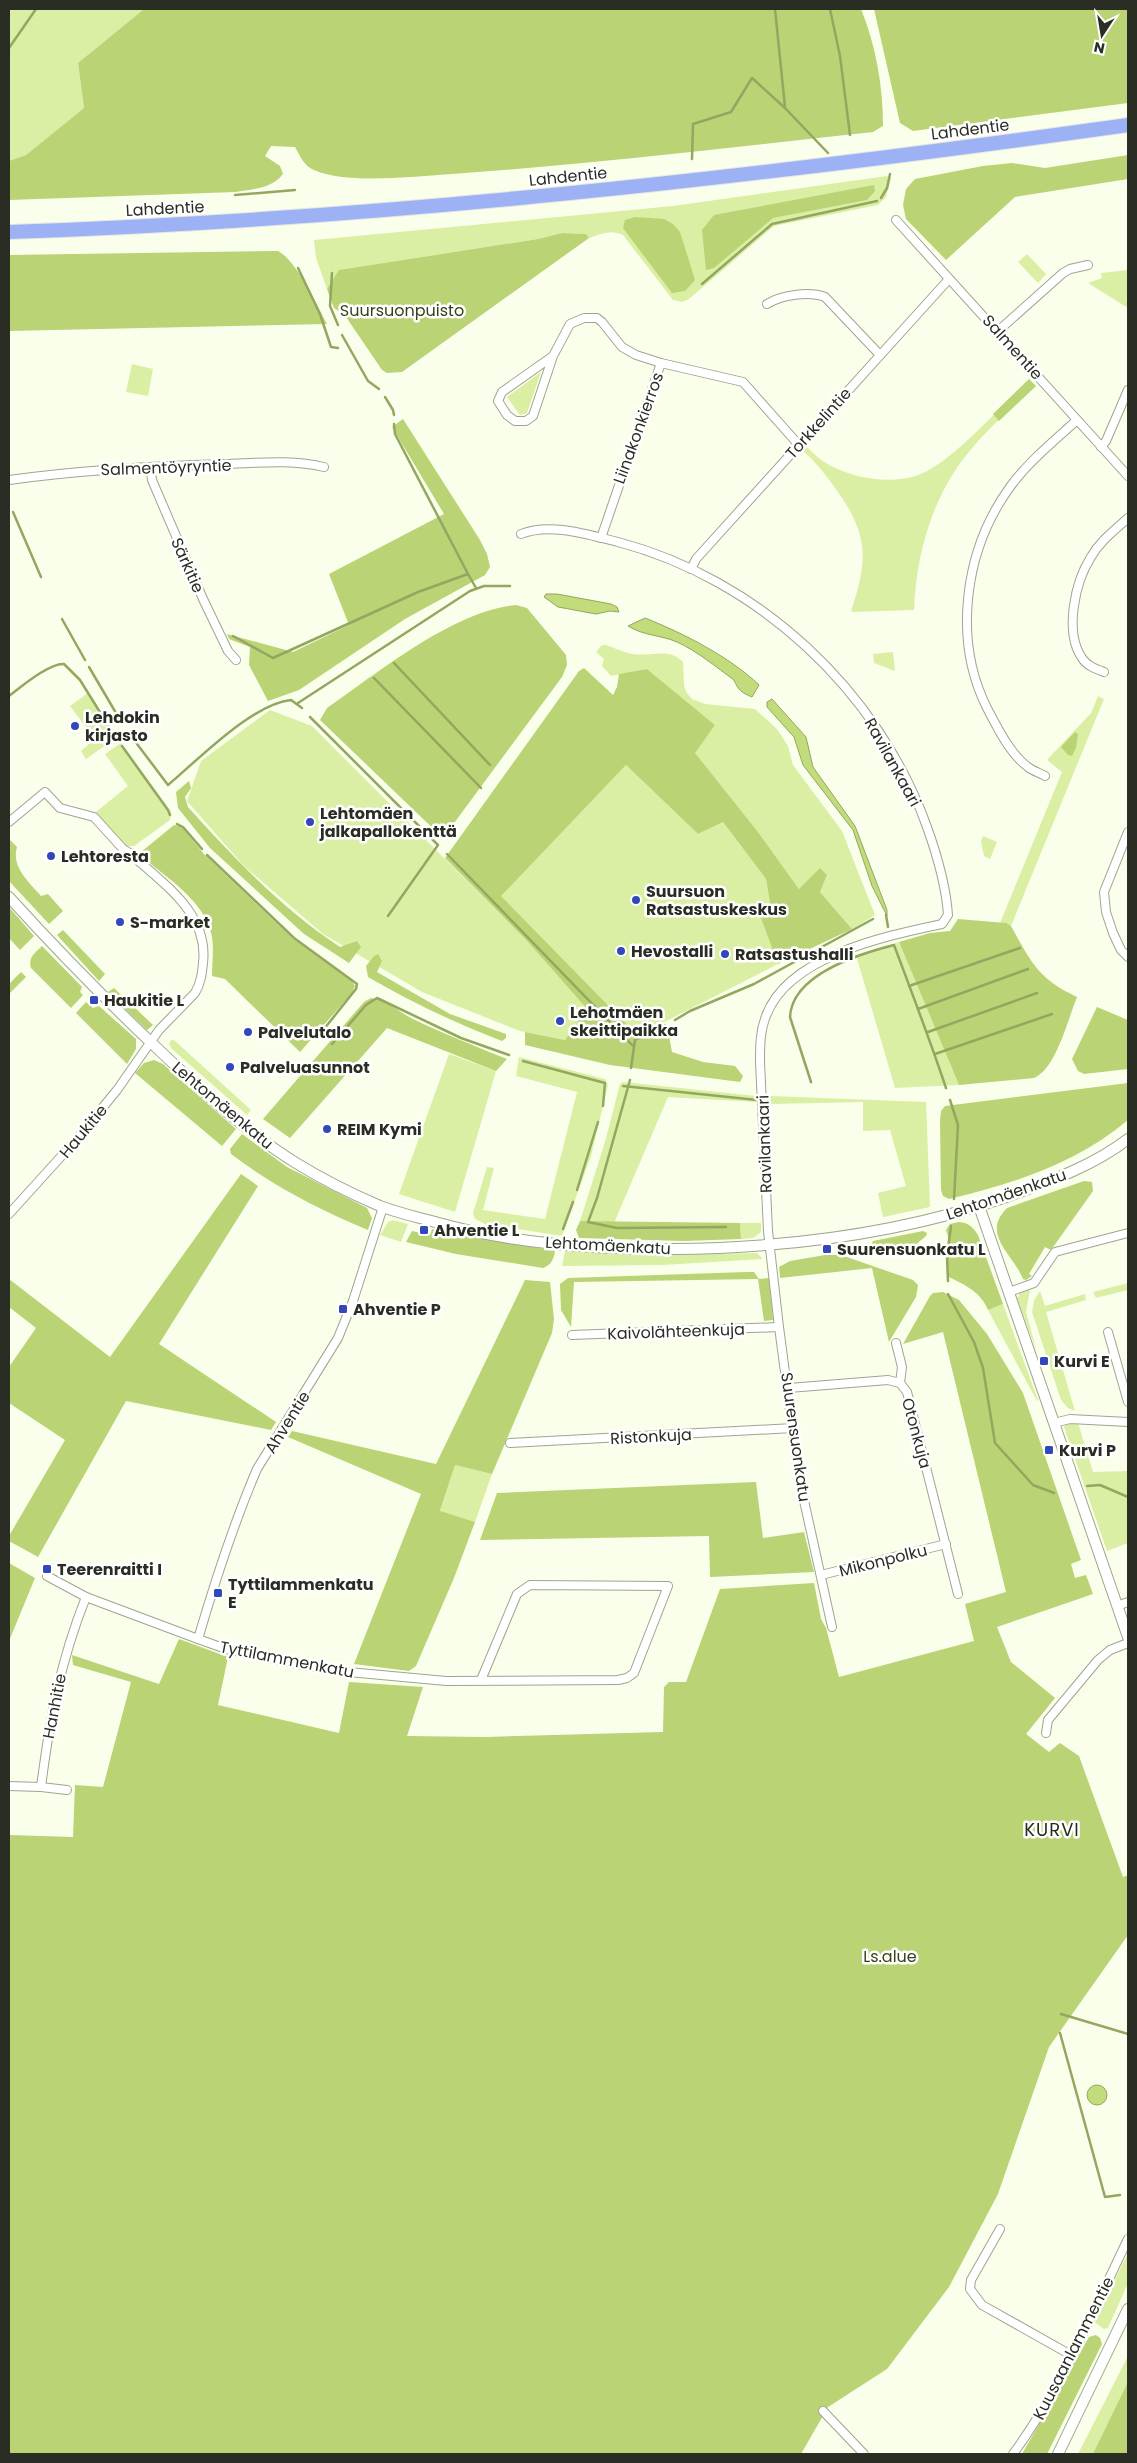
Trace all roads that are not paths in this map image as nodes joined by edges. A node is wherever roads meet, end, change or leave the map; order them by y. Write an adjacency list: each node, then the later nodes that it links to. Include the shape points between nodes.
1 (1128, 125): 3 (highway, Lahdentie, via 726,178 448,205 206,224)
2 (896, 220): 5 (street, Salmentie)
3 (9, 232)
4 (1088, 265): 7 (street, via 1063,273)
5 (949, 279): 7 (street, Salmentie); 8 (street, Torkkelintie)
6 (767, 304): 8 (street, via 778,297 819,294)
7 (998, 331): 12 (street, Salmentie)
8 (880, 355): 13 (street, Torkkelintie)
9 (553, 356): 9 (street, via 499,396 501,406 515,421 526,421 533,416); 10 (street, via 570,324 591,317 602,322 627,351)
10 (661, 363): 13 (street, Liinakonkierros, via 743,382); 21 (street, Liinakonkierros)
11 (1128, 390): 14 (street)
12 (1077, 420): 14 (street, Salmentie); 25 (street, via 1022,473 999,504 978,548 969,597 970,648 984,701 1014,752 1027,767)
13 (798, 444): 22 (street, Torkkelintie, via 696,559)
14 (1101, 446): 17 (street, Salmentie)
15 (324, 466): 16 (street, Salmentöyryntie, via 285,462)
16 (150, 467): 18 (street, Salmentöyryntie, via 86,470); 23 (street, Särkitie, via 152,480 203,599 228,651)
17 (1128, 476)
18 (9, 480)
19 (1128, 518): 24 (street, via 1092,556 1079,582 1075,599 1073,624 1080,654 1090,666)
20 (521, 534): 21 (street, Ravilankaari, via 550,530)
21 (601, 538): 22 (street, Ravilankaari, via 629,545)
22 (691, 569): 36 (street, Ravilankaari, via 778,622 834,675 866,713 919,805 939,867 947,906 948,915 942,924 883,937 835,956 795,978 783,988 771,1006 763,1025 760,1048)
23 (236, 660)
24 (1104, 672)
25 (1045, 776)
26 (9, 822): 30 (street, Haukitie, via 46,792 60,808 94,817 123,849 182,901 196,919 202,934 204,958 199,986)
27 (1128, 832): 29 (street, via 1104,892 1113,932)
28 (9, 897): 30 (street, Lehtomäenkatu, via 100,994)
29 (1128, 957)
30 (151, 1042): 33 (street, Lehtomäenkatu, via 219,1105 271,1146 326,1180); 34 (street, Haukitie, via 76,1140)
31 (1128, 1139): 32 (street, Lehtomäenkatu, via 1105,1156 1077,1169)
32 (979, 1206): 36 (street, Lehtomäenkatu, via 870,1232); 37 (street)
33 (384, 1207): 36 (street, Lehtomäenkatu, via 491,1235 576,1247); 58 (street, Ahventie, via 338,1338 247,1492 224,1553)
34 (9, 1214)
35 (1128, 1233): 37 (street, via 1054,1252 1034,1283)
36 (770, 1246): 38 (street, Suurensuonkatu)
37 (1009, 1292): 46 (street)
38 (780, 1327): 40 (street, Kaivolähteenkuja); 43 (street, Suurensuonkatu)
39 (1108, 1332): 44 (street)
40 (572, 1335)
41 (896, 1343): 42 (street, via 902,1368)
42 (900, 1383): 43 (street, Otonkuja, via 888,1380); 49 (street, Otonkuja, via 907,1392)
43 (789, 1388): 47 (street, Suurensuonkatu)
44 (1128, 1402)
45 (1128, 1422): 46 (street, via 1070,1419)
46 (1054, 1423): 55 (street)
47 (793, 1428): 48 (street, Ristonkuja); 50 (street, Suurensuonkatu, via 799,1478)
48 (510, 1443)
49 (946, 1544): 50 (street, Mikonpolku); 52 (street, Otonkuja)
50 (821, 1575): 56 (street, Suurensuonkatu)
51 (48, 1576): 53 (street, Tyttilammenkatu)
52 (958, 1594)
53 (86, 1597): 58 (street, Tyttilammenkatu); 63 (street, Hanhitie, via 56,1690)
54 (1128, 1602): 55 (street)
55 (1117, 1606): 57 (street)
56 (832, 1627)
57 (1128, 1637)
58 (198, 1639): 60 (street, Tyttilammenkatu, via 259,1656 338,1671 446,1681)
59 (1128, 1643): 61 (street, via 1110,1650 1098,1660 1048,1720)
60 (481, 1680): 60 (street, Tyttilammenkatu, via 627,1678 634,1672 668,1586 524,1587 517,1594)
61 (1046, 1733)
62 (9, 1786): 63 (street)
63 (41, 1787): 64 (street)
64 (67, 1790)
65 (1000, 2229): 68 (street, via 971,2280 970,2289 982,2304)
66 (1128, 2238): 68 (street, Kuusaanlammentie)
67 (1128, 2309): 72 (street)
68 (1072, 2355): 71 (street, Kuusaanlammentie)
69 (823, 2411): 70 (street)
70 (864, 2454)
71 (1013, 2454)
72 (1058, 2454)

